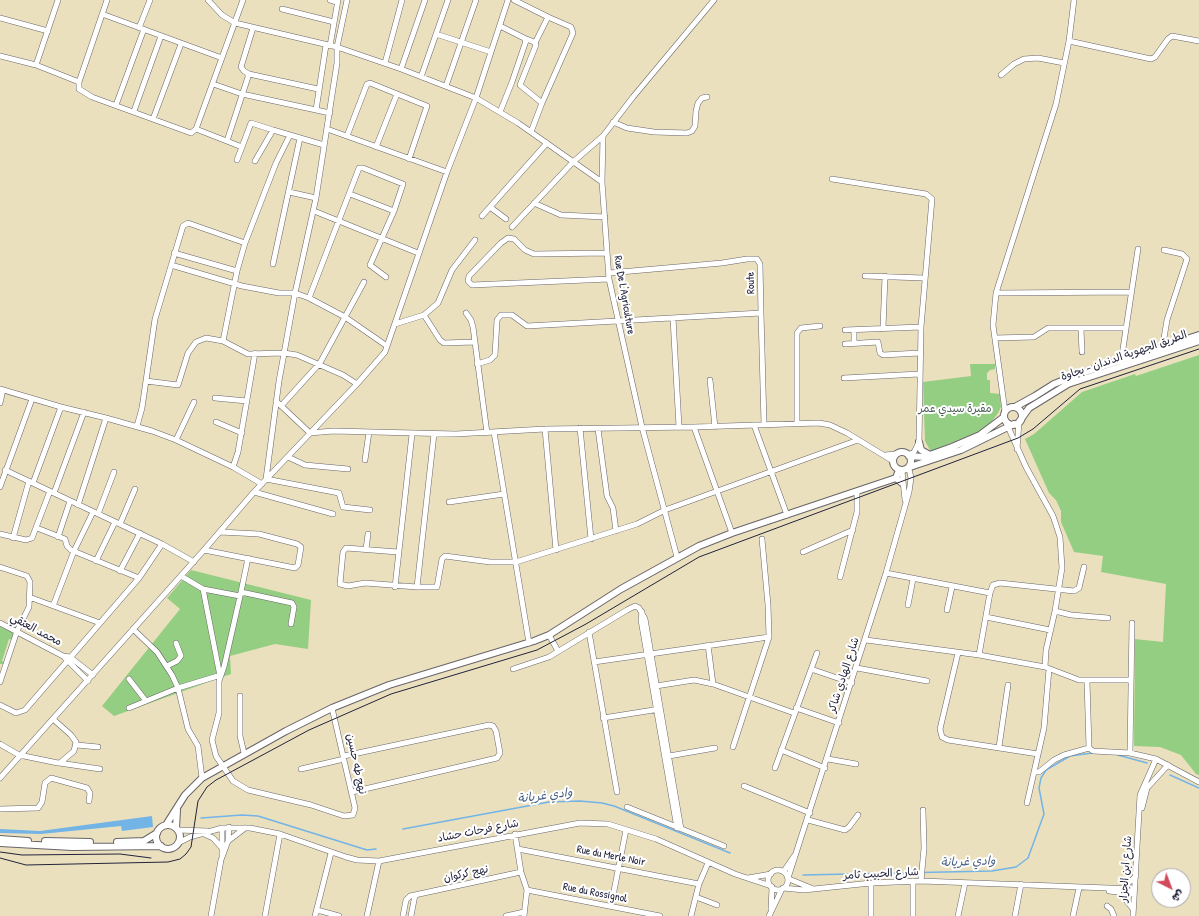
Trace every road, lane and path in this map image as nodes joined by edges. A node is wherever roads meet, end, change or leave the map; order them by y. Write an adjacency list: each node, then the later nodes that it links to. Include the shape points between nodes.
1 (58, 0): 26 (street)
2 (107, 0): 18 (street)
3 (150, 0): 24 (street)
4 (208, 0): 22 (street, via 222,16)
5 (243, 0): 22 (street)
6 (330, 0): 16 (street)
7 (347, 0): 36 (street)
8 (402, 0): 40 (street)
9 (424, 0): 43 (street)
10 (448, 0): 27 (street)
11 (476, 0): 32 (street)
12 (508, 0): 23 (street)
13 (514, 0): 19 (street)
14 (714, 0): 64 (street)
15 (1074, 0): 30 (street)
16 (337, 1): 21 (street)
17 (282, 9): 21 (street)
18 (102, 14): 24 (street); 47 (street)
19 (548, 17): 33 (street); 57 (street, via 571,27 573,33)
20 (0, 18): 26 (street)
21 (334, 22): 35 (street)
22 (235, 23): 25 (street); 39 (street)
23 (500, 26): 29 (street); 37 (street)
24 (142, 28): 28 (street); 58 (street)
25 (253, 28): 35 (street); 44 (street, via 241,67)
26 (48, 31): 42 (street)
27 (436, 34): 32 (street); 46 (street)
28 (161, 36): 34 (street); 60 (street)
29 (524, 38): 33 (street); 48 (street, via 525,44)
30 (1069, 41): 31 (street, via 1151,59 1172,36); 41 (street)
31 (1199, 41)
32 (461, 43): 37 (street); 51 (street)
33 (535, 43): 50 (street)
34 (181, 44): 39 (street); 63 (street)
35 (328, 46): 36 (street); 52 (street)
36 (337, 48): 40 (street); 62 (street)
37 (491, 52): 56 (street)
38 (0, 56): 42 (street)
39 (222, 58): 49 (street)
40 (385, 63): 43 (street)
41 (1064, 63): 45 (street, via 1038,58 1024,59); 118 (street, via 1054,110)
42 (36, 65): 47 (street)
43 (401, 69): 46 (street)
44 (249, 74): 52 (street); 53 (street)
45 (1001, 75)
46 (421, 77): 51 (street)
47 (79, 82): 58 (street, via 82,92)
48 (512, 82): 50 (street); 61 (street)
49 (213, 84): 53 (street); 65 (street)
50 (520, 85): 57 (street)
51 (446, 86): 56 (street)
52 (318, 89): 59 (street)
53 (242, 94): 59 (street); 73 (street)
54 (397, 94): 70 (street, via 369,83); 77 (street); 78 (street, via 427,106)
55 (707, 97): 64 (street, via 698,103 695,126 690,132 654,132 627,128)
56 (476, 98): 61 (street); 82 (street)
57 (542, 103): 68 (street)
58 (116, 105): 60 (street)
59 (316, 110): 62 (street)
60 (134, 112): 63 (street)
61 (500, 112): 68 (street)
62 (330, 113): 66 (street)
63 (154, 119): 65 (street, via 188,133)
64 (612, 122): 71 (street)
65 (196, 129): 73 (street)
66 (327, 129): 70 (street); 75 (street)
67 (273, 130): 69 (street); 76 (street, via 251,123); 80 (street)
68 (531, 132): 74 (street)
69 (290, 135): 72 (street); 99 (street, via 276,162)
70 (347, 136): 77 (street)
71 (603, 136): 81 (street); 84 (street, Rue De L'Agriculture)
72 (300, 138): 75 (street); 85 (street)
73 (227, 141): 76 (street)
74 (547, 143): 81 (street); 89 (street)
75 (324, 145): 87 (street)
76 (242, 147): 79 (street)
77 (376, 147): 78 (street)
78 (409, 159): 82 (street)
79 (237, 160)
80 (255, 161)
81 (573, 162): 84 (street); 88 (street)
82 (446, 172): 104 (street)
83 (832, 179): 112 (street, via 926,194 932,198)
84 (602, 182): 93 (street, Rue De L'Agriculture)
85 (289, 192): 87 (street); 105 (street)
86 (350, 194): 91 (street); 91 (street, via 360,168 401,182 403,187); 95 (street)
87 (316, 198): 90 (street)
88 (534, 203): 93 (street, via 561,215); 96 (street)
89 (490, 207): 92 (street); 94 (street)
90 (314, 211): 95 (street); 117 (street)
91 (394, 211): 97 (street)
92 (482, 216)
93 (605, 217): 103 (street, Rue De L'Agriculture)
94 (506, 219)
95 (340, 221): 97 (street); 119 (street)
96 (512, 227)
97 (382, 239): 104 (street); 111 (street, via 370,265)
98 (475, 240): 122 (street, via 449,275 438,303)
99 (245, 243): 102 (street, via 188,223 183,226); 107 (street)
100 (1138, 249): 116 (street)
101 (1164, 250): 142 (street, via 1182,254 1187,259 1167,320)
102 (174, 253): 106 (street); 107 (street)
103 (607, 253): 108 (street, Rue De L'Agriculture); 113 (street, via 534,254 525,250 514,239 508,238 468,281 472,285)
104 (418, 254): 126 (street)
105 (273, 264)
106 (171, 265): 115 (street); 153 (street, via 155,319)
107 (237, 271): 115 (street)
108 (609, 273): 113 (street, Rue De L'Agriculture); 121 (street, Route, via 757,259 760,264)
109 (865, 276): 110 (street)
110 (885, 276): 112 (street); 129 (street)
111 (386, 277)
112 (924, 278): 128 (street)
113 (609, 279): 125 (street, Rue De L'Agriculture)
114 (364, 282): 123 (street)
115 (234, 284): 117 (street, via 279,293); 136 (street)
116 (1131, 292): 118 (street); 130 (street)
117 (295, 293): 119 (street); 145 (street)
118 (996, 293): 135 (street)
119 (309, 298): 123 (street)
120 (466, 313): 138 (street, via 472,323)
121 (761, 313): 124 (street); 172 (street)
122 (424, 315): 126 (street); 138 (street, via 436,336 444,343)
123 (345, 317): 141 (street); 147 (street)
124 (673, 318): 125 (street); 177 (street)
125 (618, 322): 148 (street, via 527,326 512,315 501,315 497,320 495,355 490,360); 176 (street, Rue De L'Agriculture)
126 (395, 324): 141 (street)
127 (820, 326): 170 (street, via 802,328 797,333)
128 (921, 327): 129 (street); 146 (street)
129 (883, 328): 133 (street)
130 (1125, 328): 131 (street); 149 (street)
131 (1081, 329): 135 (street, via 1048,328 1034,337); 143 (street)
132 (845, 330): 133 (street)
133 (854, 330): 139 (street)
134 (1199, 336): 142 (main road, الطريق الجهوية الدندان - بجاوة)
135 (995, 338): 161 (street)
136 (223, 341): 144 (street, via 248,354); 153 (street, via 206,338 196,342 188,353 178,385)
137 (1199, 341): 149 (main road, الطريق الجهوية الدندان - بجاوة)
138 (474, 342): 148 (street)
139 (854, 343): 140 (street); 146 (street, via 878,342 880,353 883,355)
140 (846, 344)
141 (387, 346): 154 (street)
142 (1165, 347): 149 (main road, الطريق الجهوية الدندان - بجاوة)
143 (1082, 352)
144 (255, 353): 145 (street); 158 (street)
145 (284, 353): 147 (street); 159 (street)
146 (919, 353): 150 (street)
147 (320, 364): 154 (street); 163 (street)
148 (477, 364): 187 (street)
149 (1121, 364): 165 (main road, الطريق الجهوية الدندان - بجاوة, via 1079,374 1054,384); 171 (main road, الطريق الجهوية الدندان - بجاوة, via 1068,384 1030,408)
150 (919, 374): 151 (street); 192 (street)
151 (844, 378)
152 (710, 380): 175 (street)
153 (146, 381): 174 (street)
154 (357, 384): 186 (street)
155 (2, 389): 157 (street); 162 (street)
156 (215, 398): 158 (street)
157 (32, 399): 164 (street); 204 (street)
158 (247, 401): 185 (street)
159 (276, 401): 163 (street); 209 (street)
160 (194, 402): 190 (street)
161 (1004, 402): 165 (street); 167 (street)
162 (0, 403)
163 (281, 406): 186 (street)
164 (61, 407): 166 (street); 210 (street)
165 (1013, 407): 167 (main road); 171 (main road, via 1019,409 1022,414)
166 (84, 412): 168 (street); 217 (street)
167 (1005, 416): 171 (main road, via 1008,423); 180 (street); 197 (main road, via 980,436)
168 (106, 418): 174 (street); 223 (street)
169 (216, 422): 185 (street)
170 (797, 423): 172 (street); 191 (street, via 830,425)
171 (1017, 423): 180 (main road, الطريق الجهوية الدندان - بجاوة); 193 (street)
172 (764, 424): 173 (street)
173 (754, 425): 175 (street); 207 (street)
174 (137, 426): 190 (street)
175 (715, 426): 179 (street)
176 (642, 427): 177 (street); 182 (street); 226 (street, Rue De L'Agriculture)
177 (679, 427): 179 (street)
178 (580, 428): 181 (street); 182 (street); 241 (street)
179 (694, 428): 219 (street)
180 (1007, 428): 193 (street); 202 (main road, الطريق الجهوية الدندان - بجاوة, via 961,450)
181 (545, 429): 184 (street); 246 (street)
182 (598, 429): 233 (street, via 607,496 613,508)
183 (369, 432): 186 (street); 188 (street); 199 (street)
184 (494, 432): 187 (street); 220 (street)
185 (242, 433): 201 (street)
186 (310, 433): 198 (street)
187 (487, 433): 189 (street)
188 (412, 434): 189 (street); 248 (street)
189 (434, 434): 264 (street)
190 (176, 440): 201 (street)
191 (858, 440): 195 (street); 207 (street)
192 (919, 442): 196 (street, via 914,452); 197 (main road, via 921,450)
193 (1017, 450): 267 (street, via 1057,526 1062,556)
194 (896, 454): 195 (street); 196 (main road, via 904,452); 200 (main road)
195 (885, 455): 200 (street)
196 (909, 455): 197 (main road); 202 (main road, via 912,462)
197 (930, 455)
198 (288, 457): 203 (street, via 304,465); 209 (street)
199 (365, 460)
200 (893, 463): 205 (main road); 211 (main road, via 893,472)
201 (233, 467): 213 (street)
202 (910, 468): 205 (main road); 224 (street, شارع الهادي شاكر)
203 (348, 469)
204 (5, 470): 210 (street); 214 (street)
205 (900, 471): 208 (main road); 212 (street, شارع الهادي شاكر)
206 (114, 472): 227 (street)
207 (771, 472): 219 (street); 229 (street)
208 (896, 478): 211 (main road); 212 (main road)
209 (266, 479): 213 (street); 225 (street, via 339,493 343,507)
210 (31, 482): 217 (street); 240 (street)
211 (884, 482): 216 (main road)
212 (902, 483): 224 (street, شارع الهادي شاكر)
213 (262, 484): 218 (street)
214 (0, 487)
215 (135, 489): 230 (street)
216 (857, 491): 229 (main road); 232 (street, via 857,512)
217 (52, 492): 221 (street); 231 (street)
218 (254, 492): 228 (street); 234 (street)
219 (717, 492): 226 (street); 236 (street)
220 (504, 494): 222 (street); 254 (street)
221 (70, 501): 223 (street); 239 (street)
222 (449, 502)
223 (78, 505): 227 (street)
224 (906, 505): 258 (street, شارع الهادي شاكر)
225 (370, 510)
226 (665, 510): 233 (street, via 638,524); 250 (street, Rue De L'Agriculture)
227 (95, 513): 230 (street); 247 (street)
228 (333, 514)
229 (787, 515): 236 (main road)
230 (117, 523): 235 (street); 252 (street)
231 (37, 528): 239 (street); 240 (street, via 31,539)
232 (853, 530): 249 (street); 260 (street)
233 (616, 531): 241 (street)
234 (220, 532): 245 (street); 251 (street, via 259,534 301,547 298,565 294,568)
235 (140, 533): 243 (street); 257 (street)
236 (732, 533): 250 (main road)
237 (0, 534): 240 (street)
238 (368, 534): 244 (street)
239 (58, 536): 247 (street, via 65,539 68,548)
240 (13, 538)
241 (591, 538): 246 (street)
242 (762, 539): 286 (street)
243 (162, 544): 253 (street); 261 (street)
244 (366, 549): 248 (street); 263 (street, via 344,549 340,584 348,586 365,583)
245 (204, 550): 251 (street); 253 (street)
246 (556, 550): 254 (street)
247 (74, 551): 252 (street); 271 (street)
248 (398, 552): 263 (street)
249 (803, 552)
250 (677, 557): 285 (main road)
251 (248, 558): 268 (street)
252 (96, 560): 257 (street)
253 (194, 562): 259 (street)
254 (516, 562): 264 (street, via 490,562 445,556 442,559 437,587); 289 (street)
255 (0, 567): 270 (street, via 28,576)
256 (1084, 567): 267 (street, via 1076,590)
257 (120, 571): 261 (street)
258 (886, 573): 262 (street); 287 (street, شارع الهادي شاكر)
259 (181, 576): 266 (street); 281 (street)
260 (840, 577)
261 (139, 578): 278 (street)
262 (913, 579): 265 (street); 272 (street)
263 (395, 587): 264 (street)
264 (417, 587)
265 (952, 587): 269 (street); 273 (street)
266 (204, 589): 268 (street); 305 (street)
267 (1059, 590): 269 (street, via 1000,583 993,586); 274 (street)
268 (240, 594): 280 (street, via 292,603 294,606); 305 (street)
269 (990, 594): 275 (street)
270 (29, 597): 271 (street); 283 (street, via 29,607)
271 (54, 606): 278 (street)
272 (908, 606)
273 (947, 610)
274 (1055, 611): 276 (street); 282 (street)
275 (986, 617): 282 (street); 295 (street)
276 (1108, 618)
277 (0, 623): 283 (street, محمد العتقي)
278 (100, 623): 296 (street)
279 (1132, 623): 307 (street)
280 (291, 624)
281 (133, 629): 298 (street, via 152,646); 304 (street)
282 (1050, 630): 302 (street, via 1046,650)
283 (17, 632): 296 (street, محمد العتقي); 299 (street)
284 (589, 632): 291 (street); 294 (street, via 633,607 639,608 642,612 641,620); 297 (street)
285 (549, 635): 289 (main road); 291 (street)
286 (769, 637): 290 (street); 318 (street)
287 (866, 640): 293 (street); 301 (street, شارع الهادي شاكر)
288 (176, 643): 298 (street, via 181,656)
289 (529, 643): 322 (main road, via 389,685)
290 (708, 645): 294 (street); 313 (street)
291 (558, 651): 300 (street, via 540,661)
292 (817, 653): 303 (street)
293 (958, 653): 295 (street); 332 (street, via 939,732 948,740)
294 (649, 654): 297 (street); 314 (street)
295 (979, 655): 302 (street)
296 (68, 659): 304 (street, محمد العتقي); 308 (street, محمد العتقي); 320 (street, via 22,712 14,712)
297 (594, 662): 325 (street)
298 (167, 666): 316 (street)
299 (2, 667): 311 (street)
300 (513, 668)
301 (857, 668): 309 (street); 312 (street, شارع الهادي شاكر)
302 (1047, 668): 310 (street); 338 (street, via 1047,706)
303 (811, 669): 312 (street); 324 (street)
304 (93, 675): 308 (street)
305 (220, 676): 316 (street); 347 (street, via 219,713 212,740 214,752)
306 (129, 679): 319 (street)
307 (1131, 680): 310 (street); 337 (street)
308 (88, 681): 326 (street)
309 (927, 681)
310 (1087, 681): 334 (street)
311 (0, 682)
312 (852, 683): 327 (street, شارع الهادي شاكر)
313 (714, 684): 314 (street, via 694,680); 318 (street)
314 (655, 686): 323 (street)
315 (1008, 686): 332 (street)
316 (178, 688): 319 (street); 354 (street, via 188,729 198,746)
317 (240, 696): 336 (street, via 240,736)
318 (750, 697): 324 (street); 331 (street)
319 (146, 701): 321 (street)
320 (0, 705)
321 (129, 708)
322 (332, 708): 336 (main road); 341 (street, نهج طه حسين)
323 (659, 709): 325 (street); 340 (street); 373 (street)
324 (795, 710): 327 (street); 335 (street)
325 (604, 718): 358 (street)
326 (53, 719): 329 (street, via 72,735); 339 (street)
327 (839, 723): 342 (street, شارع الهادي شاكر)
328 (0, 744): 339 (street)
329 (77, 745): 330 (street); 344 (street, via 69,757)
330 (98, 747)
331 (733, 747)
332 (998, 747): 338 (street)
333 (716, 748): 340 (street)
334 (1089, 748): 337 (street, via 1093,751); 352 (street, via 1064,755 1039,772)
335 (781, 750): 348 (street); 349 (street)
336 (244, 753): 347 (main road)
337 (1130, 753): 343 (street)
338 (1038, 754): 352 (street)
339 (19, 755): 344 (street); 353 (street)
340 (669, 756): 373 (street)
341 (344, 758): 351 (street); 357 (street, نهج طه حسين); 357 (street, via 489,725 496,731 500,754 497,758)
342 (828, 759): 345 (street); 349 (street, شارع الهادي شاكر)
343 (1156, 759): 346 (street); 368 (street, شارع ابن الجزار, via 1140,795)
344 (58, 763): 350 (street)
345 (856, 764)
346 (1168, 765): 355 (street); 368 (street, شارع ابن الجزار, via 1147,788)
347 (223, 766): 354 (main road); 357 (street, نهج طه حسين, via 233,781 248,790 344,816 353,815 355,808)
348 (775, 768)
349 (825, 768): 365 (street, شارع الهادي شاكر)
350 (100, 769)
351 (301, 770)
352 (1034, 772): 360 (street)
353 (0, 778)
354 (202, 778): 363 (main road, via 185,794)
355 (1199, 782)
356 (744, 786): 365 (street)
357 (352, 792)
358 (617, 792)
359 (88, 801): 362 (street, via 90,793 87,788 51,778 45,783 41,805 38,808)
360 (1027, 803)
361 (627, 807): 373 (street)
362 (0, 809)
363 (177, 810): 369 (main road); 374 (main road)
364 (924, 810): 400 (street)
365 (810, 813): 367 (street, شارع الهادي شاكر)
366 (858, 815): 367 (street, via 845,830)
367 (808, 820): 388 (street, شارع الهادي شاكر)
368 (1139, 822): 397 (street, شارع ابن الجزار)
369 (166, 825): 374 (main road); 377 (main road)
370 (229, 827): 371 (street, شارع فرحات حشاد); 372 (street, شارع فرحات حشاد); 381 (street)
371 (222, 828): 376 (street, شارع فرحات حشاد); 386 (street)
372 (245, 828): 378 (street, شارع فرحات حشاد); 381 (street)
373 (679, 828): 385 (street)
374 (177, 829): 376 (street, شارع فرحات حشاد); 382 (main road, via 180,836)
375 (626, 830): 379 (street, شارع فرحات حشاد, via 608,824 580,823); 392 (street, شارع فرحات حشاد, via 656,839); 393 (street)
376 (206, 832): 382 (street, شارع فرحات حشاد); 386 (street)
377 (157, 833): 380 (main road, via 144,841 120,842); 384 (main road, via 157,840)
378 (280, 834): 389 (street, شارع فرحات حشاد); 423 (street)
379 (515, 834): 387 (street); 391 (street, شارع فرحات حشاد)
380 (0, 839)
381 (228, 841): 390 (street)
382 (178, 842): 384 (main road, via 172,848)
383 (0, 844): 384 (main road)
384 (161, 846)
385 (724, 846)
386 (222, 848): 390 (street)
387 (518, 849): 393 (street, Rue du Merle Noir); 395 (street)
388 (798, 851): 394 (street, شارع الهادي شاكر); 399 (street, شارع الهادي شاكر)
389 (331, 853): 391 (street, شارع فرحات حشاد, via 357,860); 419 (street)
390 (222, 860): 422 (street)
391 (379, 861): 425 (street)
392 (708, 863): 398 (street, شارع فرحات حشاد); 404 (street)
393 (618, 867): 404 (street, Rue du Merle Noir); 416 (street)
394 (784, 871): 396 (street, via 777,870); 399 (street)
395 (521, 872): 410 (street); 413 (street, نهج كركوان)
396 (771, 874): 398 (street); 406 (street, via 768,880)
397 (1136, 876): 411 (street); 412 (street, شارع ابن الجزار)
398 (747, 878): 406 (street, شارع فرحات حشاد)
399 (789, 878): 407 (street); 409 (street)
400 (921, 879): 401 (street, شارع الحبيب ثامر); 403 (street, شارع الحبيب ثامر)
401 (912, 881): 402 (street, شارع الحبيب ثامر); 432 (street)
402 (871, 883): 409 (street, شارع الحبيب ثامر); 431 (street)
403 (965, 883): 405 (street, شارع الحبيب ثامر); 433 (street)
404 (699, 884): 414 (street)
405 (1021, 884): 408 (street, شارع الحبيب ثامر); 434 (street)
406 (771, 886): 407 (street, via 776,889); 421 (street)
407 (782, 888): 409 (street, شارع الحبيب ثامر); 421 (street)
408 (1079, 888): 411 (street, شارع الحبيب ثامر); 435 (street)
409 (812, 889)
410 (527, 890): 416 (street, Rue du Rossignol); 420 (street)
411 (1121, 892): 412 (street, شارع الحبيب ثامر); 418 (street)
412 (1134, 892): 418 (street, شارع ابن الجزار)
413 (415, 895): 426 (street, via 406,900); 427 (street)
414 (696, 897): 415 (street); 430 (street)
415 (717, 905)
416 (611, 906): 429 (street, Rue du Rossignol)
417 (1107, 906): 436 (street)
418 (1134, 910): 437 (street, شارع ابن الجزار)
419 (316, 913): 424 (street)
420 (524, 914): 428 (street)
421 (770, 914)
422 (211, 916)
423 (265, 916)
424 (339, 916)
425 (367, 916)
426 (402, 916)
427 (411, 916)
428 (506, 916)
429 (660, 916)
430 (691, 916)
431 (871, 916)
432 (913, 916)
433 (958, 916)
434 (1015, 916)
435 (1073, 916)
436 (1114, 916)
437 (1133, 916)

